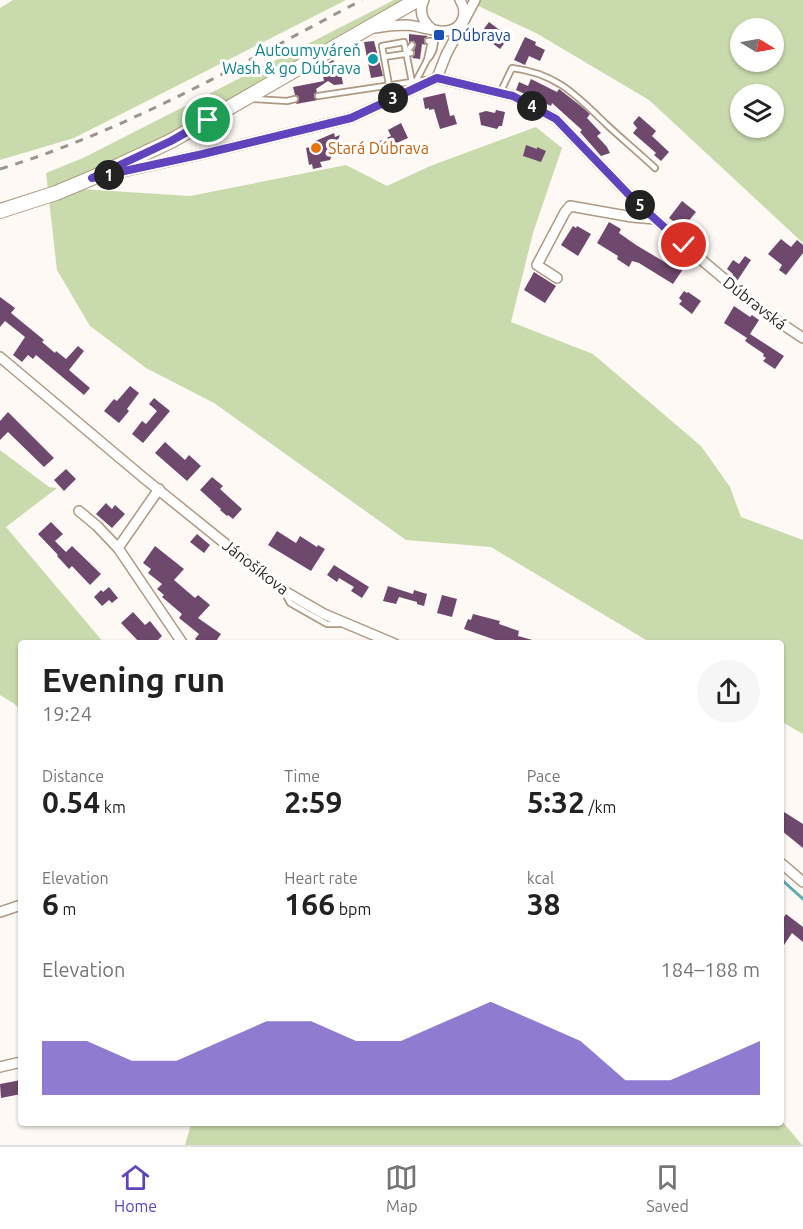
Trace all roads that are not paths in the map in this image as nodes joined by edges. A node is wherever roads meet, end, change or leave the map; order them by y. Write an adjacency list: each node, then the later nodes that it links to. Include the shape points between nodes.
1 (417, 0): 6 (main road)
2 (424, 0): 7 (street, via 422,15)
3 (459, 0): 5 (street, via 465,12)
4 (474, 0): 5 (street)
5 (461, 22): 7 (street, via 454,29); 12 (street)
6 (365, 30): 7 (street, via 410,25); 20 (main road)
7 (436, 31): 12 (street, via 446,35)
8 (408, 38): 10 (lane)
9 (429, 41): 16 (lane, via 427,60)
10 (404, 42): 13 (lane); 14 (lane, via 382,46)
11 (412, 45): 13 (lane)
12 (449, 47): 15 (street)
13 (408, 53): 14 (lane); 16 (lane)
14 (384, 57): 17 (lane)
15 (437, 78): 16 (lane); 18 (street, Dúbravská); 23 (street, via 351,118)
16 (414, 82): 17 (lane)
17 (389, 85): 19 (lane)
18 (500, 93): 22 (lane, via 512,68 540,74 565,86); 25 (street, Dúbravská, via 556,119)
19 (318, 96)
20 (244, 99): 21 (lane); 23 (main road, via 171,141)
21 (295, 99)
22 (654, 168)
23 (92, 178): 24 (main road)
24 (0, 211)
25 (655, 219): 26 (street, via 570,206 537,265); 27 (street, Dúbravská, via 761,310)
26 (557, 278)
27 (803, 338)
28 (0, 357): 29 (street, Jánošíkova)
29 (159, 489): 31 (street); 33 (street, Jánošíkova, via 284,591 324,614)
30 (79, 511): 31 (street)
31 (118, 548): 32 (street)
32 (180, 640)
33 (386, 640)
34 (784, 866): 35 (street)
35 (803, 882)
36 (18, 906): 37 (street)
37 (0, 912)
38 (18, 1063): 39 (street)
39 (0, 1067)

